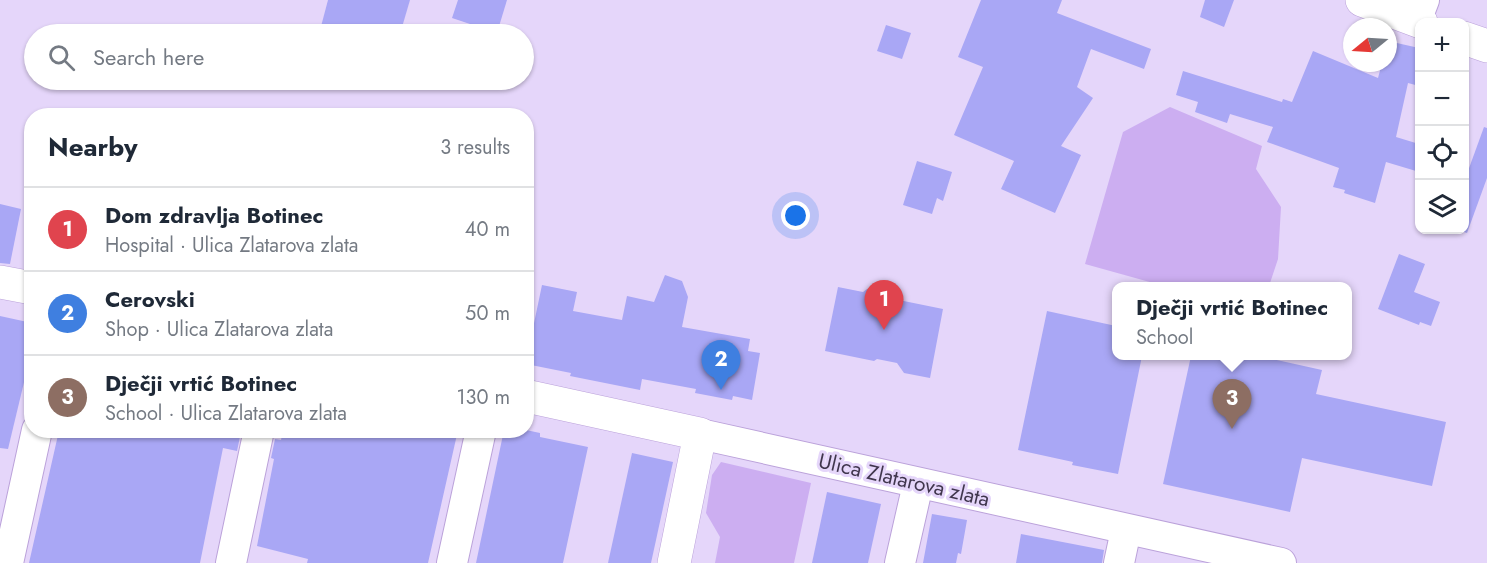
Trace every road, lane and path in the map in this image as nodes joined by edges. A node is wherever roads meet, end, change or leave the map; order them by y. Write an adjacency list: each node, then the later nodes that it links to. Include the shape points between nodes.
1 (1362, 0): 2 (street)
2 (1420, 14)
3 (1469, 40): 4 (street)
4 (1487, 46)
5 (0, 282): 6 (street)
6 (24, 286)
7 (534, 398): 8 (street, Ulica Zlatarova zlata)
8 (700, 434): 12 (street, Ulica Zlatarova zlata); 17 (street)
9 (35, 438): 14 (street)
10 (257, 438): 15 (street)
11 (479, 438): 16 (street)
12 (918, 484): 13 (street, Ulica Zlatarova zlata); 18 (street)
13 (1126, 530): 19 (street); 20 (street, Ulica Zlatarova zlata)
14 (8, 563)
15 (231, 563)
16 (452, 563)
17 (674, 563)
18 (900, 563)
19 (1119, 563)
20 (1281, 563)

